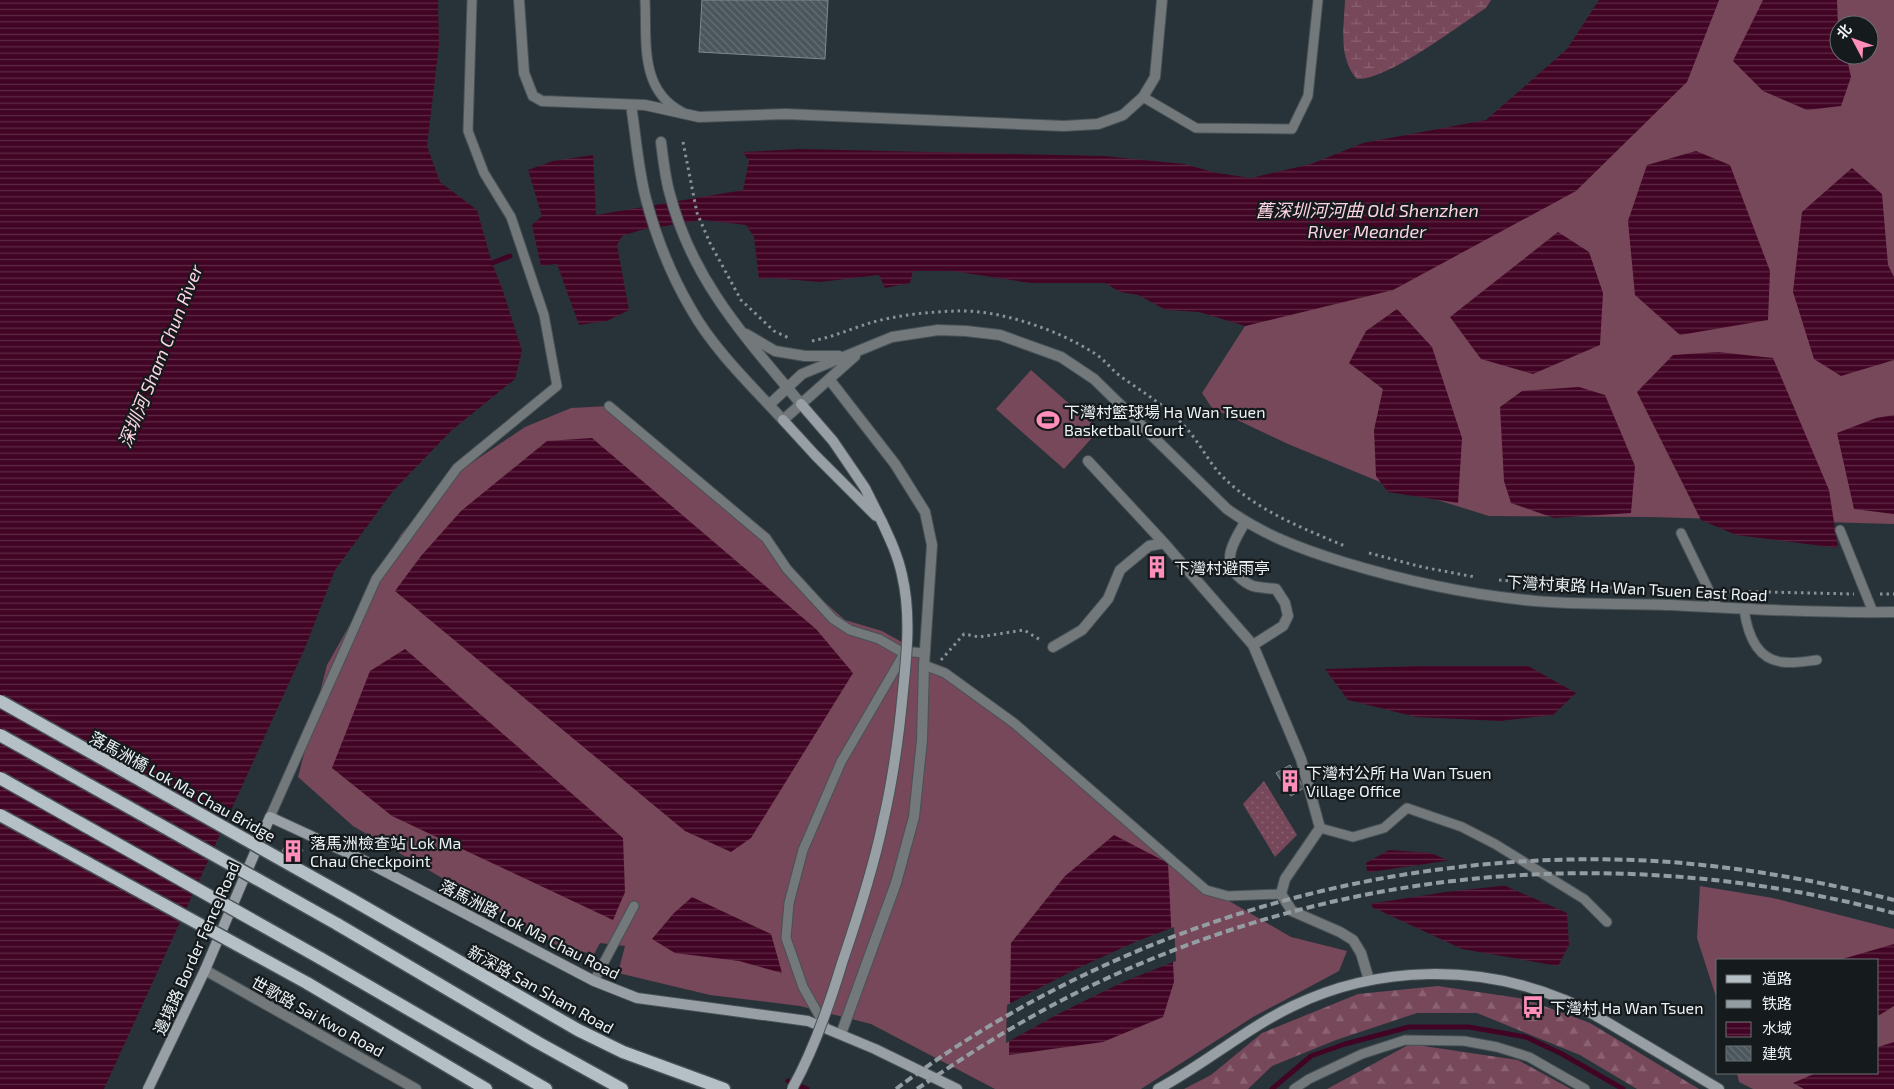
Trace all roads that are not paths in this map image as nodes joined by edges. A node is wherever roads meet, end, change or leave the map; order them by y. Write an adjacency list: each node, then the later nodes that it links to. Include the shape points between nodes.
1 (472, 0): 38 (lane, via 468,131 484,173 511,217 544,315 557,386 458,468 376,578)
2 (519, 0): 7 (street, via 524,74 533,96 542,102)
3 (645, 0): 8 (lane, via 650,77 664,100 686,114)
4 (1162, 0): 6 (street, via 1155,78)
5 (1318, 0): 6 (lane, via 1308,96 1292,129 1196,128)
6 (1143, 96): 8 (street, via 1123,115 1098,124 1077,126 786,114)
7 (631, 105): 8 (street); 15 (street, via 645,197 674,277 691,310 720,350)
8 (699, 117)
9 (661, 142): 10 (street, via 668,191 681,229 719,304)
10 (739, 329): 11 (street, via 775,351 834,357); 13 (street)
11 (860, 351): 12 (street); 13 (street, via 802,374); 20 (street, 下灣村東路 Ha Wan Tsuen East Road, via 892,337 938,330 1000,335 1061,358 1094,379 1214,496)
12 (829, 379): 14 (street); 31 (street, via 895,464 924,512 932,545)
13 (788, 388): 14 (street); 15 (street)
14 (801, 404): 17 (street); 19 (street, via 833,441 865,488)
15 (769, 405): 17 (street)
16 (609, 406): 30 (lane, via 766,538 787,569 833,618 850,630)
17 (783, 420): 19 (street)
18 (1088, 461): 23 (street)
19 (882, 522): 55 (street, bridge, via 900,568 906,600 908,633 899,729 884,821 864,896 805,1067)
20 (1246, 522): 24 (street, 下灣村東路 Ha Wan Tsuen East Road, via 1303,549 1367,569 1460,590 1536,601); 28 (street, via 1232,546 1229,558 1232,570 1254,586 1276,589 1288,616 1283,626)
21 (1840, 530): 26 (lane)
22 (1681, 533): 24 (lane)
23 (1164, 543): 28 (street); 29 (street, via 1149,546 1120,570 1108,599 1082,630)
24 (1717, 608): 25 (street, 下灣村東路 Ha Wan Tsuen East Road)
25 (1744, 609): 26 (street, 下灣村東路 Ha Wan Tsuen East Road); 32 (lane, via 1747,629 1754,643 1768,658 1782,662)
26 (1873, 612): 27 (street, 下灣村東路 Ha Wan Tsuen East Road)
27 (1894, 612)
28 (1253, 645): 39 (street, via 1301,759)
29 (1053, 648)
30 (905, 652): 31 (lane); 47 (lane, via 841,762 803,850 789,904 786,938 803,986)
31 (925, 653): 33 (street)
32 (1817, 660)
33 (924, 665): 40 (lane, via 945,673 1014,722 1206,890 1228,896); 48 (street, via 922,740 914,817 896,883)
34 (0, 701): 41 (main road, 落馬洲橋 Lok Ma Chau Bridge, bridge)
35 (0, 735): 53 (main road, bridge)
36 (0, 778): 52 (main road, bridge)
37 (0, 815): 51 (main road, bridge, via 307,983)
38 (270, 817): 44 (street, 邊境路 Border Fence Road); 46 (street, 落馬洲路 Lok Ma Chau Road, via 361,859)
39 (1320, 828): 40 (street, via 1285,879); 43 (lane, via 1353,837 1384,828 1406,808 1462,826 1584,899)
40 (1281, 894): 45 (street, via 1292,910 1353,940 1361,953)
41 (351, 899): 54 (main road, 新深路 San Sham Road, via 578,1030 623,1052)
42 (634, 906): 46 (lane)
43 (1607, 922)
44 (206, 970): 49 (street, 邊境路 Border Fence Road); 50 (street, 世歌路 Sai Kwo Road)
45 (1369, 980): 57 (street, via 1322,993 1292,1006); 60 (street, via 1415,974 1462,974 1532,988 1585,1010)
46 (594, 981): 47 (street, 落馬洲路 Lok Ma Chau Road, via 637,998 808,1022)
47 (826, 1028): 48 (street, 落馬洲路 Lok Ma Chau Road)
48 (841, 1034): 56 (street, 落馬洲路 Lok Ma Chau Road)
49 (148, 1089)
50 (416, 1089)
51 (486, 1089)
52 (546, 1089)
53 (622, 1089)
54 (724, 1089)
55 (792, 1089)
56 (957, 1089)
57 (1158, 1089)
58 (1294, 1089): 59 (lane, via 1362,1054 1405,1040 1464,1040 1497,1047 1529,1057)
59 (1586, 1089)
60 (1720, 1089)

